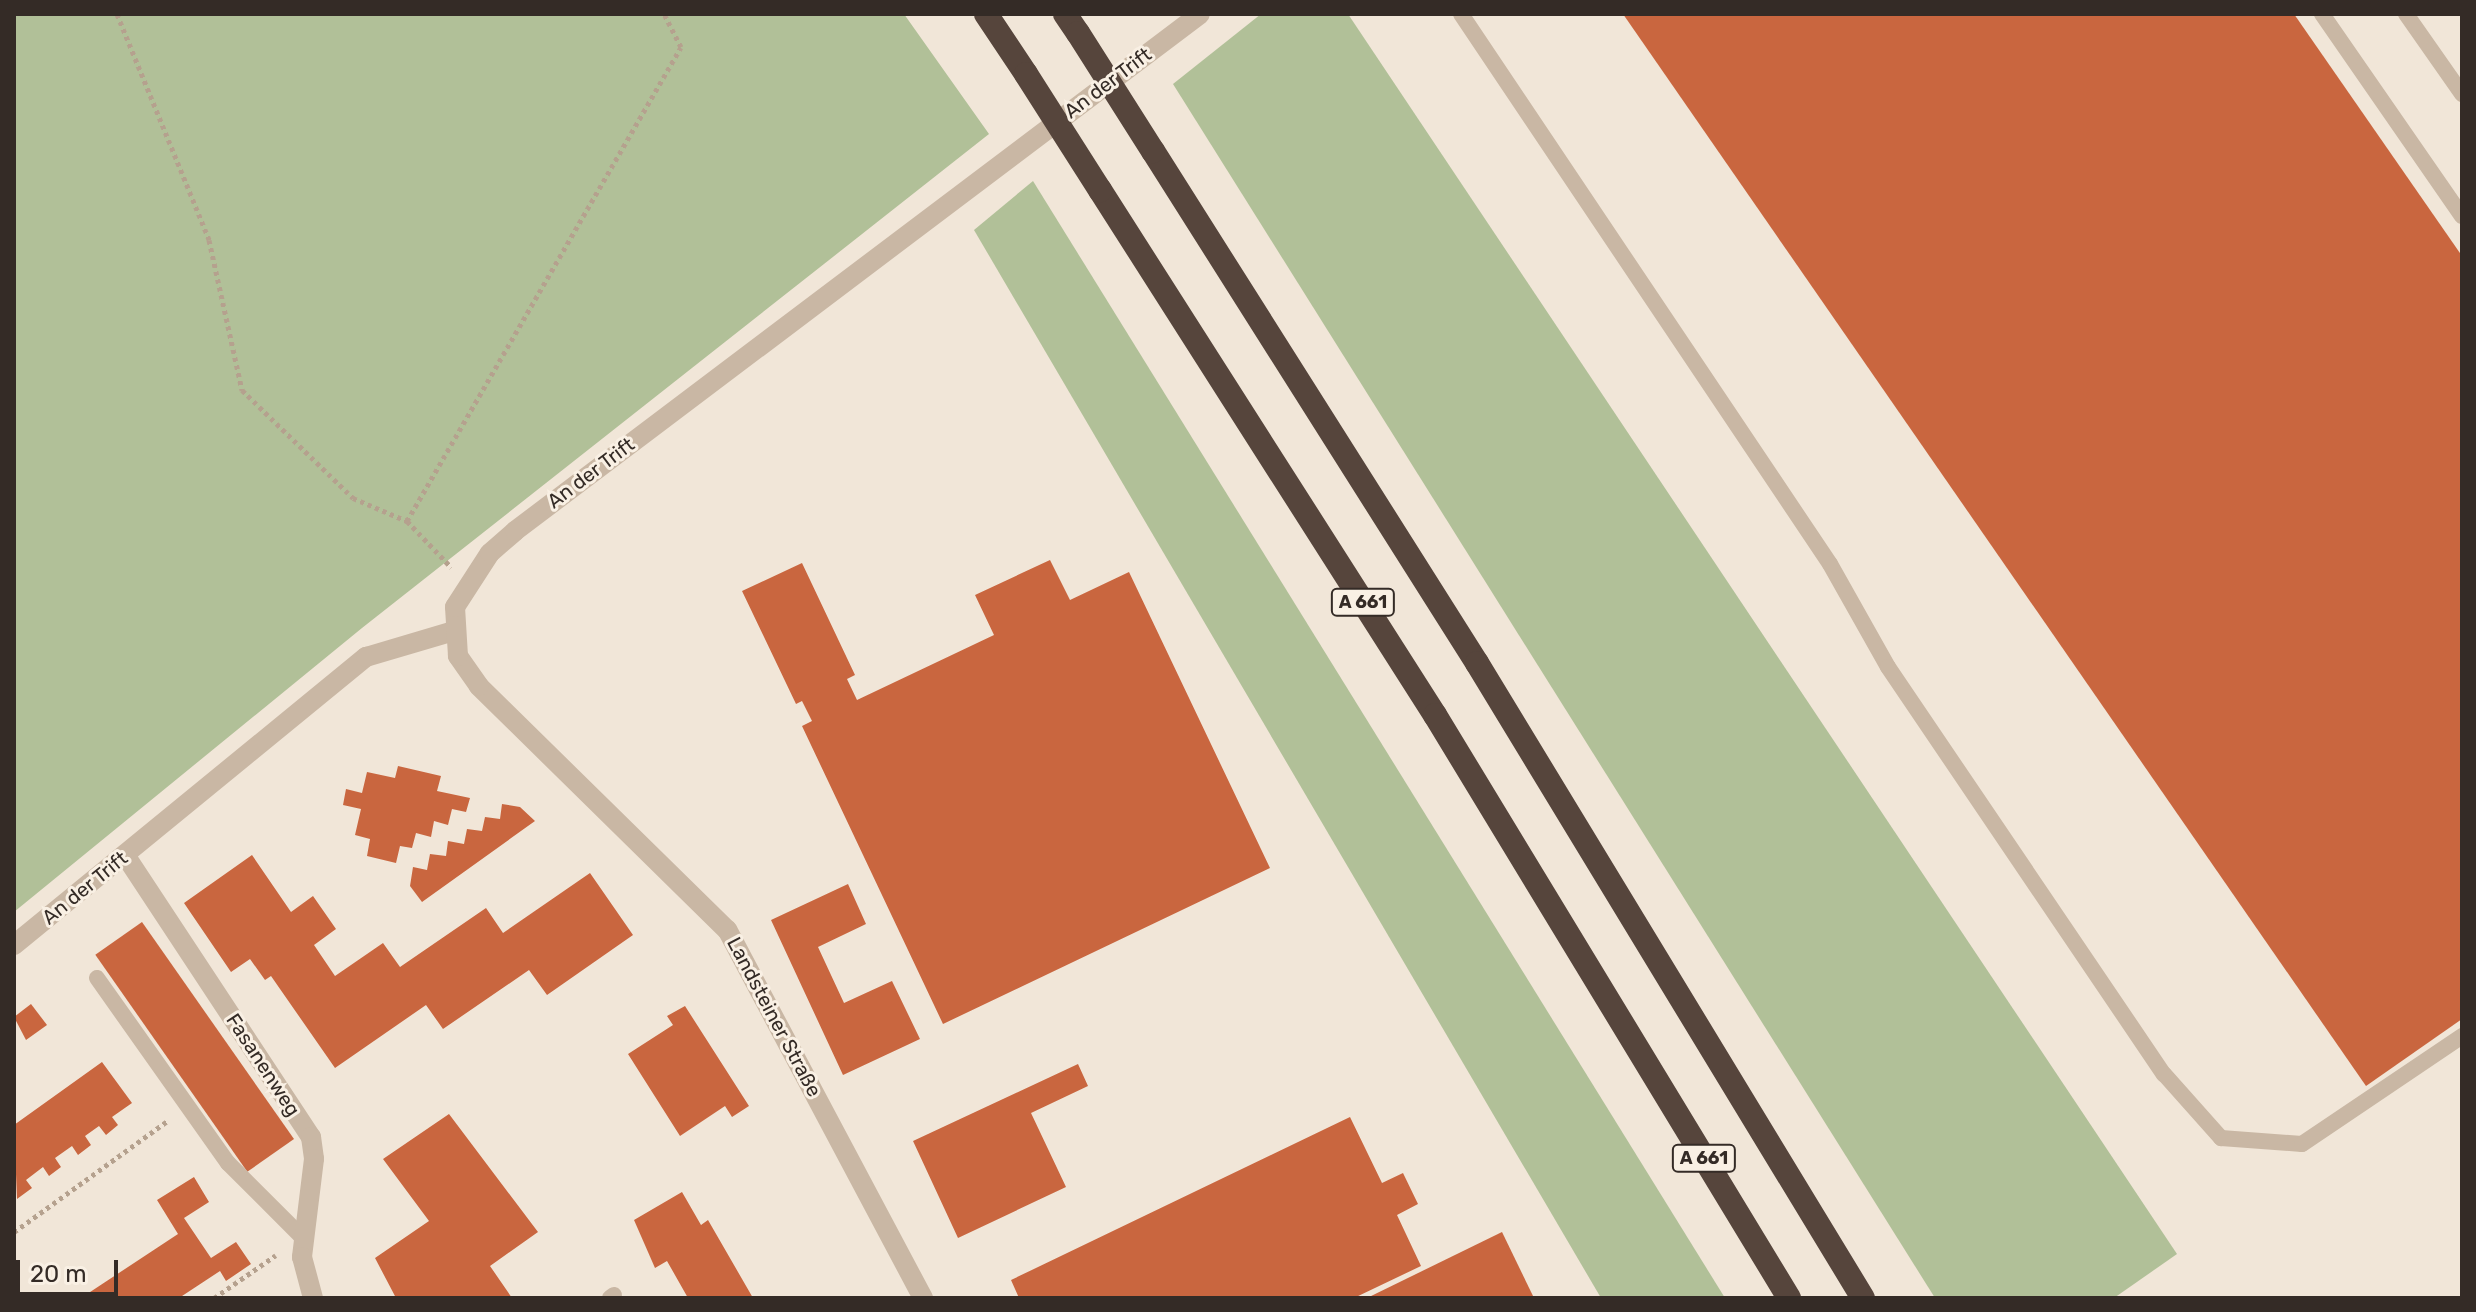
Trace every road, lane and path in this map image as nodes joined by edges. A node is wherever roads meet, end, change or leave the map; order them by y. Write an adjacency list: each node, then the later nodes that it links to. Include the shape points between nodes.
1 (117, 14): 11 (path, via 209,240 242,390 353,498)
2 (664, 14): 11 (path, via 681,47)
3 (986, 14): 24 (highway, A 661, bridge, via 1435,715)
4 (1200, 14): 12 (street, An der Trift, via 515,531)
5 (1461, 14): 17 (lane, via 1830,564 1897,680 2164,1074 2221,1138 2302,1144)
6 (2322, 14): 10 (lane)
7 (2406, 14): 9 (lane)
8 (1072, 23): 25 (highway, A 661, bridge, via 1468,650)
9 (2462, 94)
10 (2462, 216)
11 (407, 521): 12 (path)
12 (467, 585): 13 (street, An der Trift, via 455,607)
13 (454, 631): 14 (street, An der Trift, via 366,657); 23 (street, Landsteiner Straße, via 458,656 479,686 727,930)
14 (125, 855): 15 (street, An der Trift); 20 (street, Fasanenweg, via 311,1137 314,1159)
15 (14, 945)
16 (97, 978): 18 (lane)
17 (2462, 1036)
18 (188, 1106): 19 (path); 20 (lane, via 228,1163)
19 (14, 1232)
20 (302, 1237): 21 (path); 22 (street, Fasanenweg, via 303,1271)
21 (214, 1298)
22 (313, 1298)
23 (923, 1298)
24 (1789, 1298)
25 (1863, 1298)

